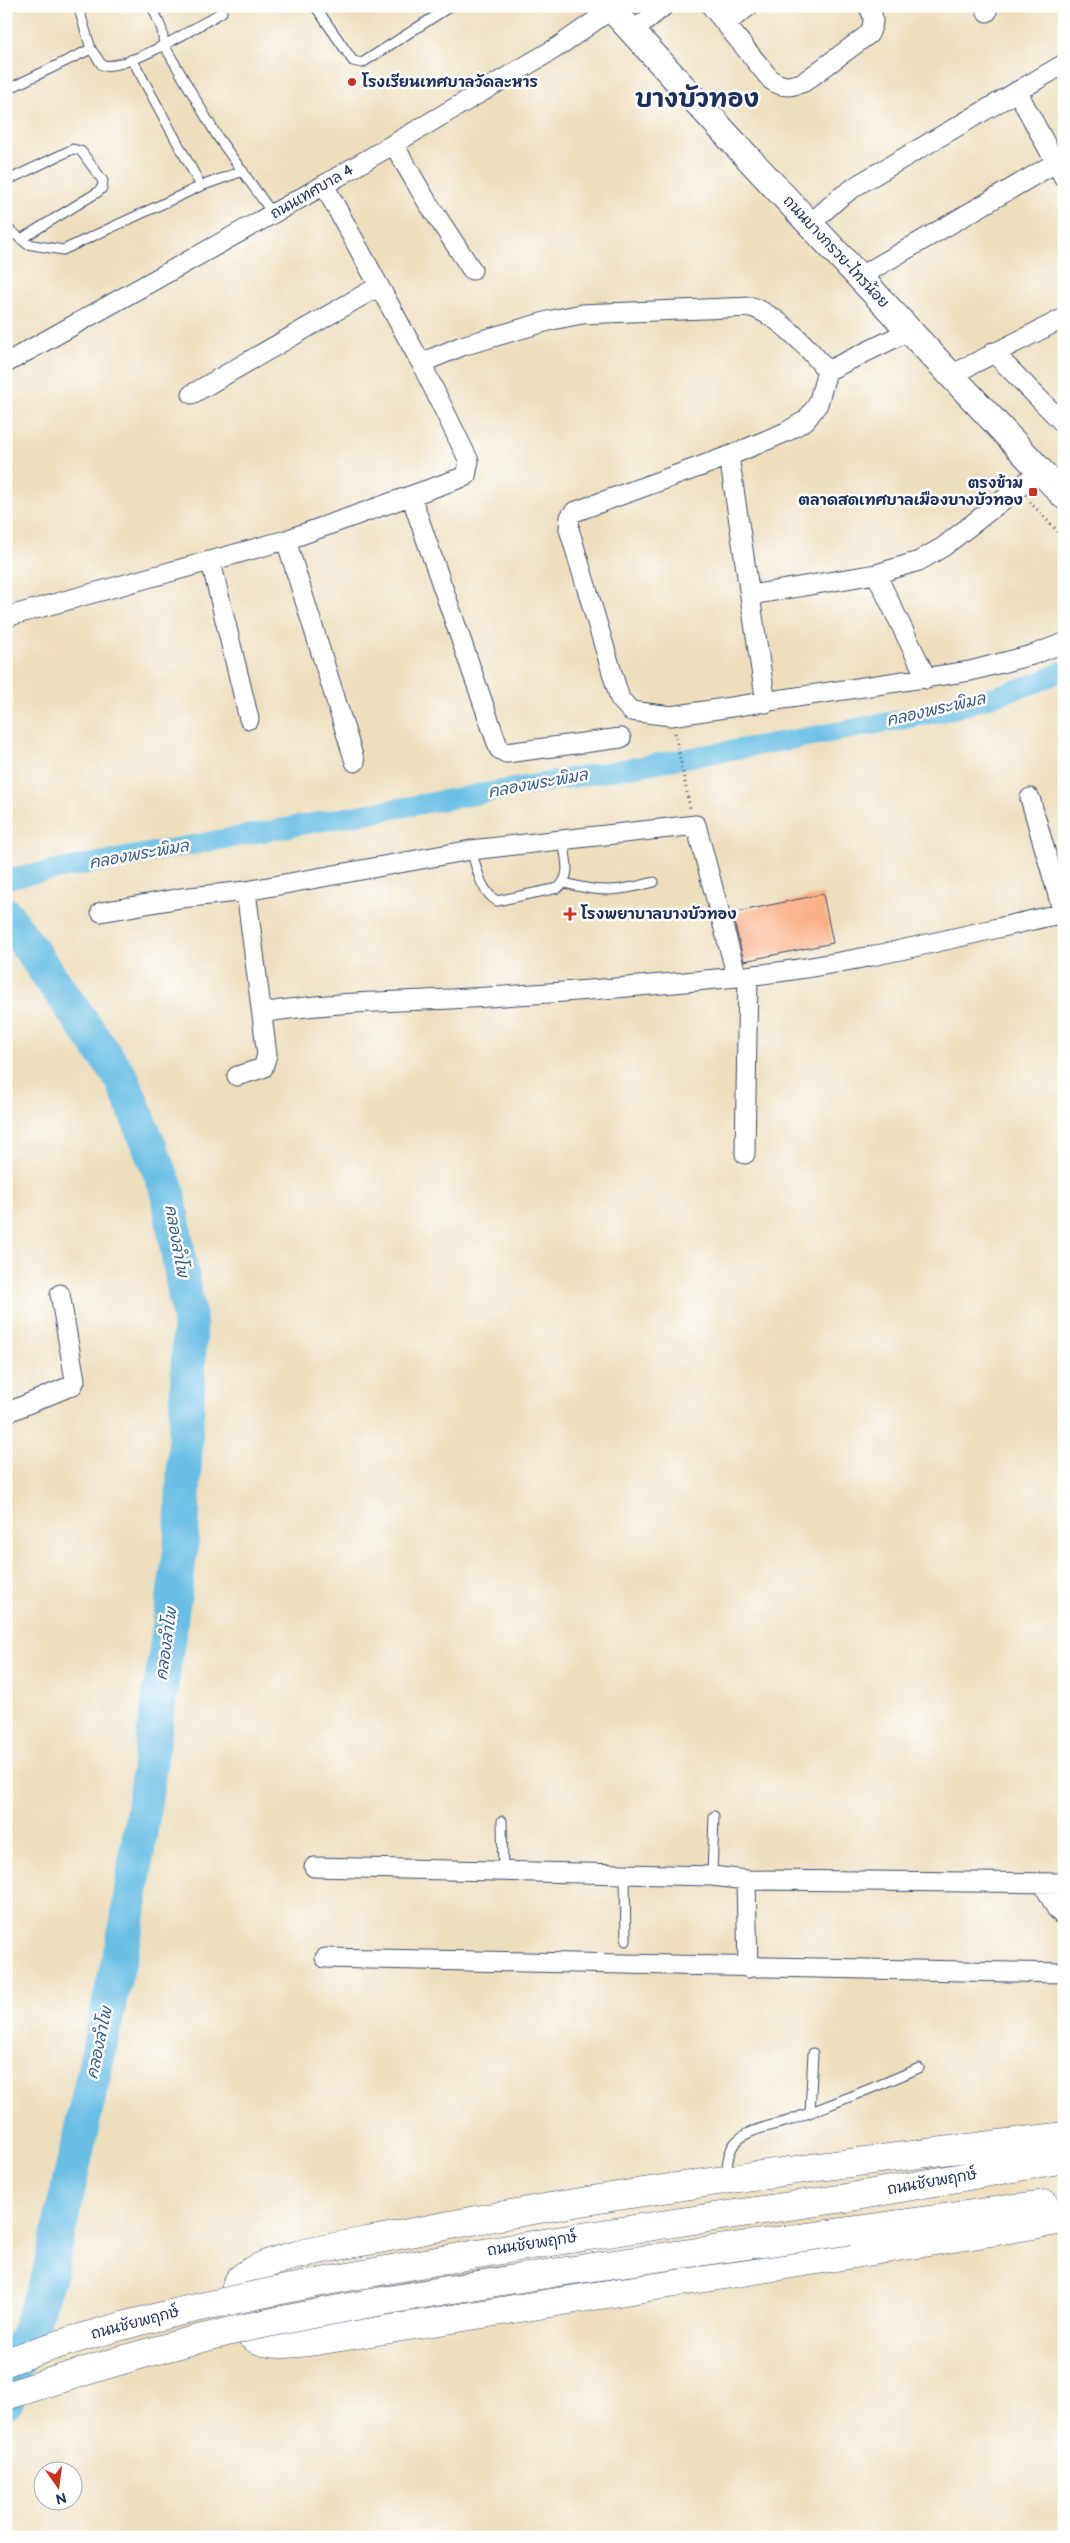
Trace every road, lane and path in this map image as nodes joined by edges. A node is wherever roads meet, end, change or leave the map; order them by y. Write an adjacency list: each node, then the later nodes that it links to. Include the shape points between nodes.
1 (78, 6): 14 (lane)
2 (152, 6): 13 (lane)
3 (315, 6): 4 (lane, via 353,60 362,63)
4 (451, 6)
5 (664, 6): 12 (street)
6 (711, 6): 11 (street)
7 (749, 6): 11 (street)
8 (868, 6): 11 (street, via 874,23 868,34 804,82 791,87 780,86 771,80)
9 (610, 7): 12 (main road, ถนนบางกรวย-ไทรน้อย); 19 (street, ถนนเทศบาล 4, via 556,48)
10 (222, 12): 13 (lane)
11 (726, 23)
12 (632, 32): 26 (main road, ถนนบางกรวย-ไทรน้อย)
13 (164, 45): 15 (lane); 21 (lane, via 217,136)
14 (91, 49): 15 (lane, via 102,66 115,66); 17 (lane)
15 (132, 59): 23 (lane)
16 (1064, 64): 18 (street)
17 (6, 90)
18 (1017, 90): 20 (street); 26 (street, via 859,184)
19 (394, 144): 24 (street, ถนนเทศบาล 4); 29 (street)
20 (1061, 166): 30 (street)
21 (243, 171): 23 (lane); 25 (lane)
22 (6, 181): 28 (lane, via 73,149 81,152 103,181 98,192)
23 (200, 186): 28 (lane, via 63,250 42,248)
24 (324, 186): 25 (street, ถนนเทศบาล 4); 31 (street)
25 (274, 215): 35 (street, ถนนเทศบาล 4)
26 (810, 224): 30 (main road, ถนนบางกรวย-ไทรน้อย)
27 (6, 227): 28 (lane)
28 (21, 239)
29 (472, 270)
30 (859, 277): 33 (main road, ถนนบางกรวย-ไทรน้อย)
31 (379, 286): 36 (street); 39 (street)
32 (1064, 318): 34 (street)
33 (909, 331): 37 (street); 38 (main road, ถนนบางกรวย-ไทรน้อย)
34 (993, 352): 38 (street); 40 (street)
35 (6, 363)
36 (421, 363): 37 (street, via 462,346 582,314 752,307 763,311 809,348); 44 (street, via 469,467 464,478)
37 (828, 371): 41 (street, via 818,404 806,420)
38 (950, 375): 42 (main road, ถนนบางกรวย-ไทรน้อย)
39 (192, 394)
40 (1064, 424)
41 (729, 456): 50 (street); 54 (street, via 574,512 569,529 620,699 631,712 672,716)
42 (1040, 471): 43 (street); 45 (main road, ถนนบางกรวย-ไทรน้อย)
43 (1019, 489): 46 (path); 49 (street, via 920,561)
44 (411, 496): 47 (street); 57 (street, via 499,749 506,753)
45 (1064, 496)
46 (1064, 538)
47 (286, 540): 48 (street); 58 (street)
48 (211, 562): 51 (street); 55 (street)
49 (876, 574): 50 (street); 53 (street)
50 (751, 595): 54 (street)
51 (6, 617)
52 (1064, 643): 53 (street, via 1032,656)
53 (927, 679): 54 (street)
54 (766, 703)
55 (249, 719)
56 (674, 728): 60 (path)
57 (621, 738)
58 (356, 762)
59 (1030, 798): 67 (street)
60 (687, 799)
61 (563, 840): 62 (street); 64 (lane, via 568,872); 68 (street, via 696,825)
62 (471, 850): 64 (lane, via 482,886 497,901 558,888); 65 (street)
63 (654, 882): 64 (lane, via 629,889 593,891)
64 (565, 883)
65 (246, 891): 66 (street); 69 (street)
66 (101, 912)
67 (1064, 913): 68 (street, via 852,961)
68 (743, 977): 69 (street, via 479,997 361,1002); 71 (street)
69 (262, 1013): 70 (street, via 266,1064 263,1068)
70 (237, 1076)
71 (745, 1154)
72 (60, 1294): 73 (street, via 75,1380 73,1385)
73 (6, 1413)
74 (714, 1816): 79 (lane)
75 (502, 1821): 77 (lane)
76 (314, 1867): 77 (street)
77 (503, 1872): 78 (street)
78 (626, 1875): 79 (street); 84 (lane)
79 (712, 1876): 80 (street)
80 (746, 1880): 81 (street); 86 (street)
81 (1043, 1883): 82 (street); 83 (street)
82 (1064, 1883)
83 (1064, 1917)
84 (626, 1941)
85 (325, 1958): 86 (street)
86 (748, 1968): 87 (street)
87 (1064, 1973)
88 (812, 2053): 90 (lane)
89 (919, 2068): 90 (lane)
90 (810, 2113): 93 (lane, via 754,2131 736,2143 728,2158)
91 (1064, 2136): 93 (main road)
92 (1064, 2159): 96 (main road, ถนนชัยพฤกษ์, bridge, via 845,2198 521,2245 210,2303 54,2345)
93 (725, 2181): 95 (main road, via 473,2220 257,2267 238,2281 234,2297 239,2324 253,2338 277,2345 316,2341)
94 (1064, 2201): 97 (main road, ถนนชัยพฤกษ์, bridge, via 486,2282 271,2322 111,2363)
95 (1064, 2220)
96 (6, 2362)
97 (6, 2396)

